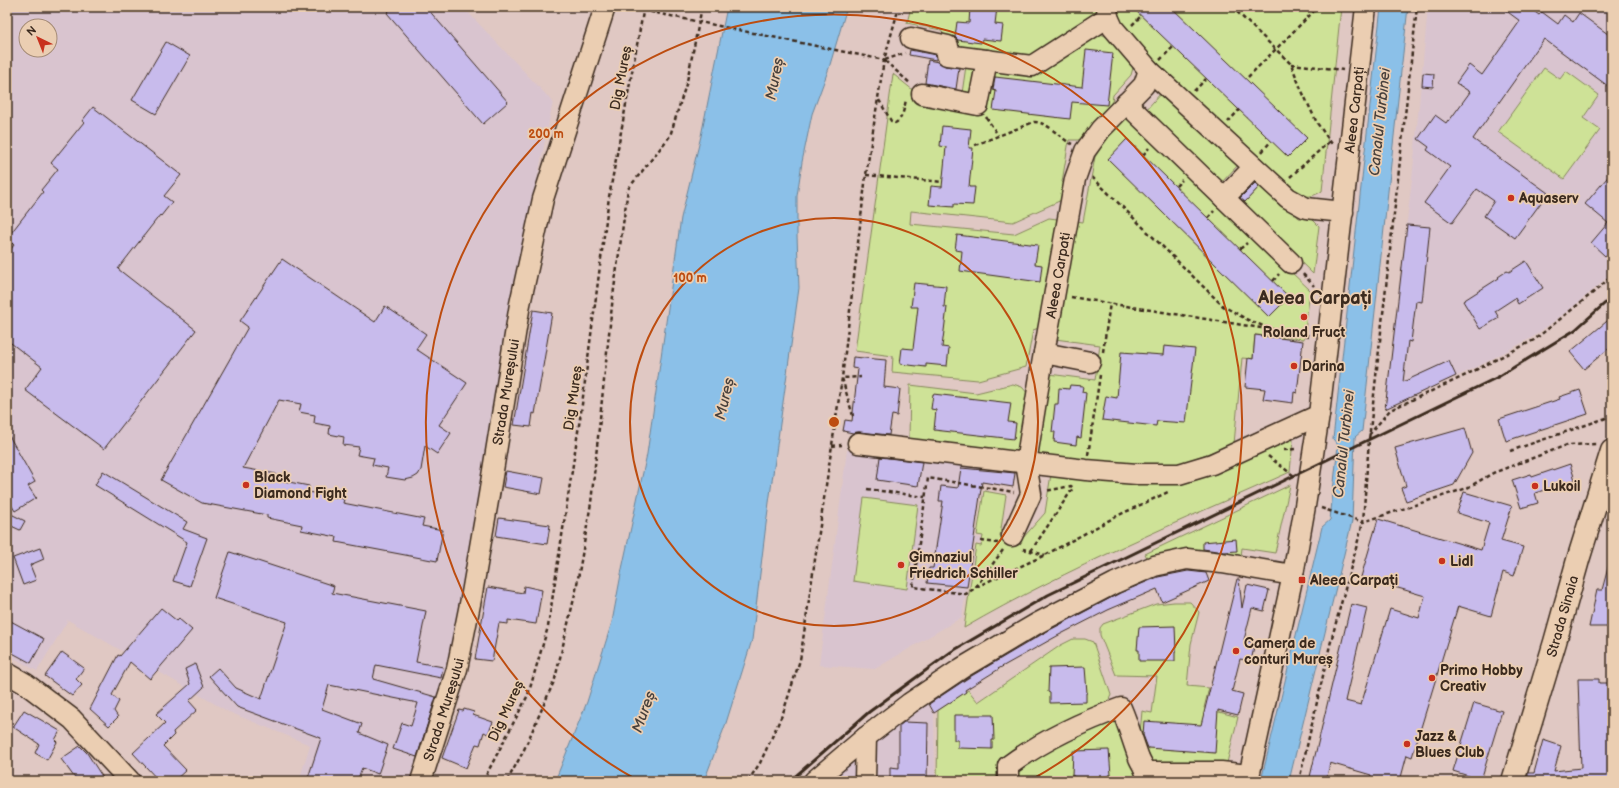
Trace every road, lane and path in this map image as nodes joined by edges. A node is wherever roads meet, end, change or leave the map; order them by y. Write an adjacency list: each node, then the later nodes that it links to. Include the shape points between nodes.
1 (605, 7): 71 (street, Strada Mureșului, via 545,192 520,304 486,517 458,661)
2 (630, 7): 9 (path)
3 (702, 7): 73 (path, via 687,81 670,136 628,189 613,296 591,503 576,590 555,679 523,752)
4 (899, 7): 13 (path)
5 (1232, 7): 12 (path)
6 (1318, 7): 12 (path)
7 (1366, 7): 32 (street, Aleea Carpați)
8 (1417, 7): 46 (path)
9 (644, 9): 13 (path, bridge); 72 (path, Dig Mureș, via 609,197 581,412 548,627 528,695)
10 (1107, 12): 14 (street, via 1032,66); 16 (street, via 1112,28)
11 (909, 45): 13 (path); 14 (street, via 948,46 947,55)
12 (1276, 49): 15 (path); 19 (path)
13 (884, 60): 18 (path); 21 (path)
14 (987, 60): 23 (street)
15 (1291, 64): 17 (path); 30 (path, via 1317,123 1331,143)
16 (1149, 70): 22 (street, Aleea Carpați, via 1144,85); 27 (street)
17 (1346, 70)
18 (903, 77)
19 (1248, 77)
20 (912, 92): 21 (path, via 899,121 895,123 891,121); 23 (street)
21 (878, 99): 28 (path)
22 (1126, 103): 26 (street, Aleea Carpați, via 1102,129); 31 (street)
23 (978, 105): 24 (path)
24 (998, 135): 25 (path); 26 (path, via 1026,124 1041,122)
25 (975, 144)
26 (1082, 158): 35 (street, Aleea Carpați, via 1075,179); 37 (path, via 1223,306 1248,320)
27 (1254, 166): 30 (street); 31 (street)
28 (866, 175): 29 (path); 42 (path)
29 (942, 182)
30 (1277, 188): 32 (street, via 1306,208)
31 (1224, 198): 33 (street)
32 (1342, 212): 43 (street, Aleea Carpați)
33 (1291, 263)
34 (1612, 275): 46 (path, via 1534,340 1390,410)
35 (1054, 294): 36 (path); 39 (street, Aleea Carpați)
36 (1110, 303): 37 (path); 40 (path)
37 (1274, 330): 38 (path)
38 (1309, 336)
39 (1044, 353): 40 (street); 51 (street, Aleea Carpați)
40 (1098, 363): 52 (path)
41 (860, 377): 42 (path)
42 (842, 378): 44 (path); 74 (path, via 800,660 783,713 760,763)
43 (1319, 415): 52 (street, via 1212,464 1180,474); 64 (street, Aleea Carpați)
44 (853, 416)
45 (1612, 416): 49 (path)
46 (1369, 435): 59 (path)
47 (858, 443): 51 (street)
48 (1608, 447): 59 (path, via 1568,445 1493,473 1467,488); 79 (main road, Strada Sinaia, via 1555,642)
49 (1510, 451)
50 (1264, 453): 53 (path)
51 (1026, 463): 52 (street); 56 (street, Aleea Carpați)
52 (1086, 470)
53 (1294, 476)
54 (1177, 488): 63 (path, via 1117,516)
55 (867, 489): 57 (path)
56 (1031, 494): 57 (path, via 928,478); 60 (street); 62 (path, via 1071,486 1073,488)
57 (925, 497): 65 (path, via 913,587 966,594)
58 (1320, 508): 59 (path)
59 (1363, 522): 78 (path, via 1330,645)
60 (1010, 540): 61 (path); 62 (path); 65 (path)
61 (981, 541)
62 (1032, 551): 63 (path)
63 (1045, 555): 65 (path)
64 (1293, 575): 67 (street, via 1187,559 1154,566 1038,623 910,703); 69 (street, Aleea Carpați)
65 (975, 588)
66 (7, 672): 70 (street, via 72,719)
67 (866, 737): 75 (street); 76 (street)
68 (1147, 776): 69 (street, via 1221,772); 77 (street, via 1121,708 1067,730 1022,756 1008,766)
69 (1248, 778)
70 (130, 781)
71 (421, 781)
72 (483, 781)
73 (507, 781)
74 (748, 781)
75 (814, 781)
76 (865, 781)
77 (1008, 781)
78 (1299, 781)
79 (1513, 781)

